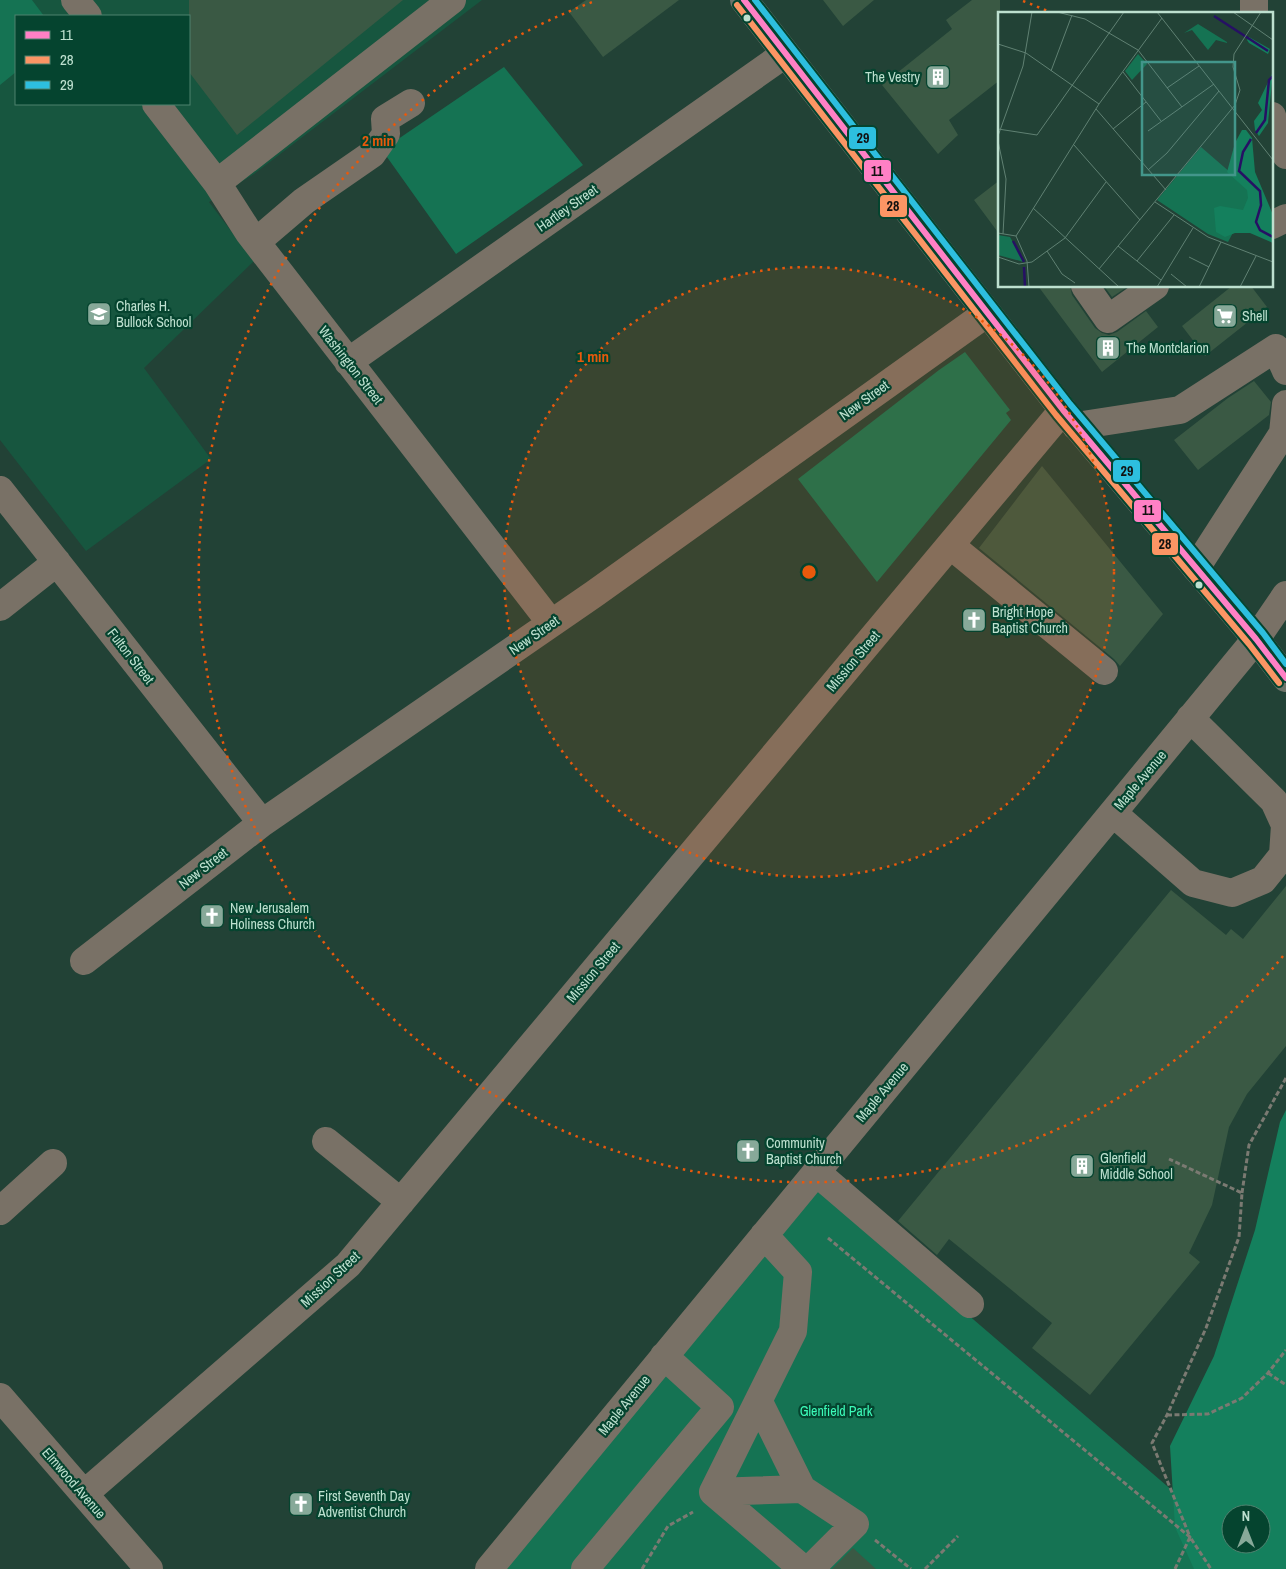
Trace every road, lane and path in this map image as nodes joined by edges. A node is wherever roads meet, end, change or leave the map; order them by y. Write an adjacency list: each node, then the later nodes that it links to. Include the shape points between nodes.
1 (75, 0): 4 (street)
2 (452, 0): 10 (street)
3 (746, 1): 5 (main road)
4 (87, 15)
5 (786, 54): 16 (main road); 17 (street, Hartley Street)
6 (411, 103): 13 (street, via 385,119 386,134 372,154 304,201)
7 (157, 105): 10 (street, Washington Street)
8 (1274, 122): 9 (street)
9 (1286, 156)
10 (216, 183): 13 (street, Washington Street)
11 (1286, 218): 12 (street)
12 (1274, 224)
13 (256, 242): 17 (street, Washington Street)
14 (1086, 288): 15 (street, via 1108,319)
15 (1152, 288)
16 (987, 313): 20 (main road); 27 (street, New Street)
17 (348, 362): 27 (street, Washington Street)
18 (1286, 371): 20 (street, via 1276,348 1180,410)
19 (1286, 404): 24 (street, via 1283,433)
20 (1070, 418): 22 (street, Mission Street); 24 (main road)
21 (0, 490): 23 (street, Fulton Street)
22 (950, 545): 29 (street); 42 (street, Mission Street)
23 (57, 562): 26 (street); 33 (street, Fulton Street)
24 (1196, 568): 28 (main road)
25 (1286, 595): 28 (street, Maple Avenue)
26 (0, 607)
27 (551, 623): 33 (street, New Street)
28 (1256, 639): 30 (main road); 31 (street, Maple Avenue)
29 (1104, 671)
30 (1286, 678)
31 (1190, 718): 32 (street, Maple Avenue); 34 (street, via 1274,801 1285,825)
32 (1112, 813): 34 (street, via 1193,883 1232,893 1263,880 1283,855); 40 (street, Maple Avenue)
33 (262, 823): 35 (street, New Street)
34 (1285, 847)
35 (84, 961)
36 (1286, 1078): 41 (path, via 1249,1145)
37 (326, 1141): 42 (street)
38 (1169, 1159): 41 (path)
39 (54, 1162): 43 (street)
40 (816, 1172): 44 (street, Maple Avenue); 46 (street)
41 (1242, 1193): 53 (path, via 1239,1237 1206,1328)
42 (401, 1202): 56 (street, Mission Street, via 348,1265)
43 (0, 1211)
44 (764, 1235): 48 (street, Maple Avenue); 52 (street, via 798,1272 793,1330)
45 (828, 1238): 60 (path)
46 (970, 1304)
47 (1286, 1350): 49 (path)
48 (664, 1356): 62 (street, Maple Avenue); 63 (street, via 720,1407)
49 (1268, 1373): 50 (path); 53 (path, via 1242,1398 1208,1414)
50 (1286, 1385)
51 (0, 1397): 56 (street, Elmwood Avenue)
52 (759, 1402): 54 (street); 55 (street)
53 (1167, 1415): 60 (path, via 1152,1443)
54 (802, 1489): 55 (street); 58 (street)
55 (713, 1492): 65 (street)
56 (84, 1494): 61 (street, Elmwood Avenue)
57 (694, 1512): 64 (path, via 668,1526)
58 (855, 1524): 66 (street); 67 (path)
59 (958, 1536): 68 (path)
60 (1190, 1537): 69 (path); 70 (path)
61 (149, 1569)
62 (489, 1569)
63 (585, 1569)
64 (642, 1569)
65 (803, 1569)
66 (810, 1569)
67 (911, 1569)
68 (925, 1569)
69 (1175, 1569)
70 (1211, 1569)

